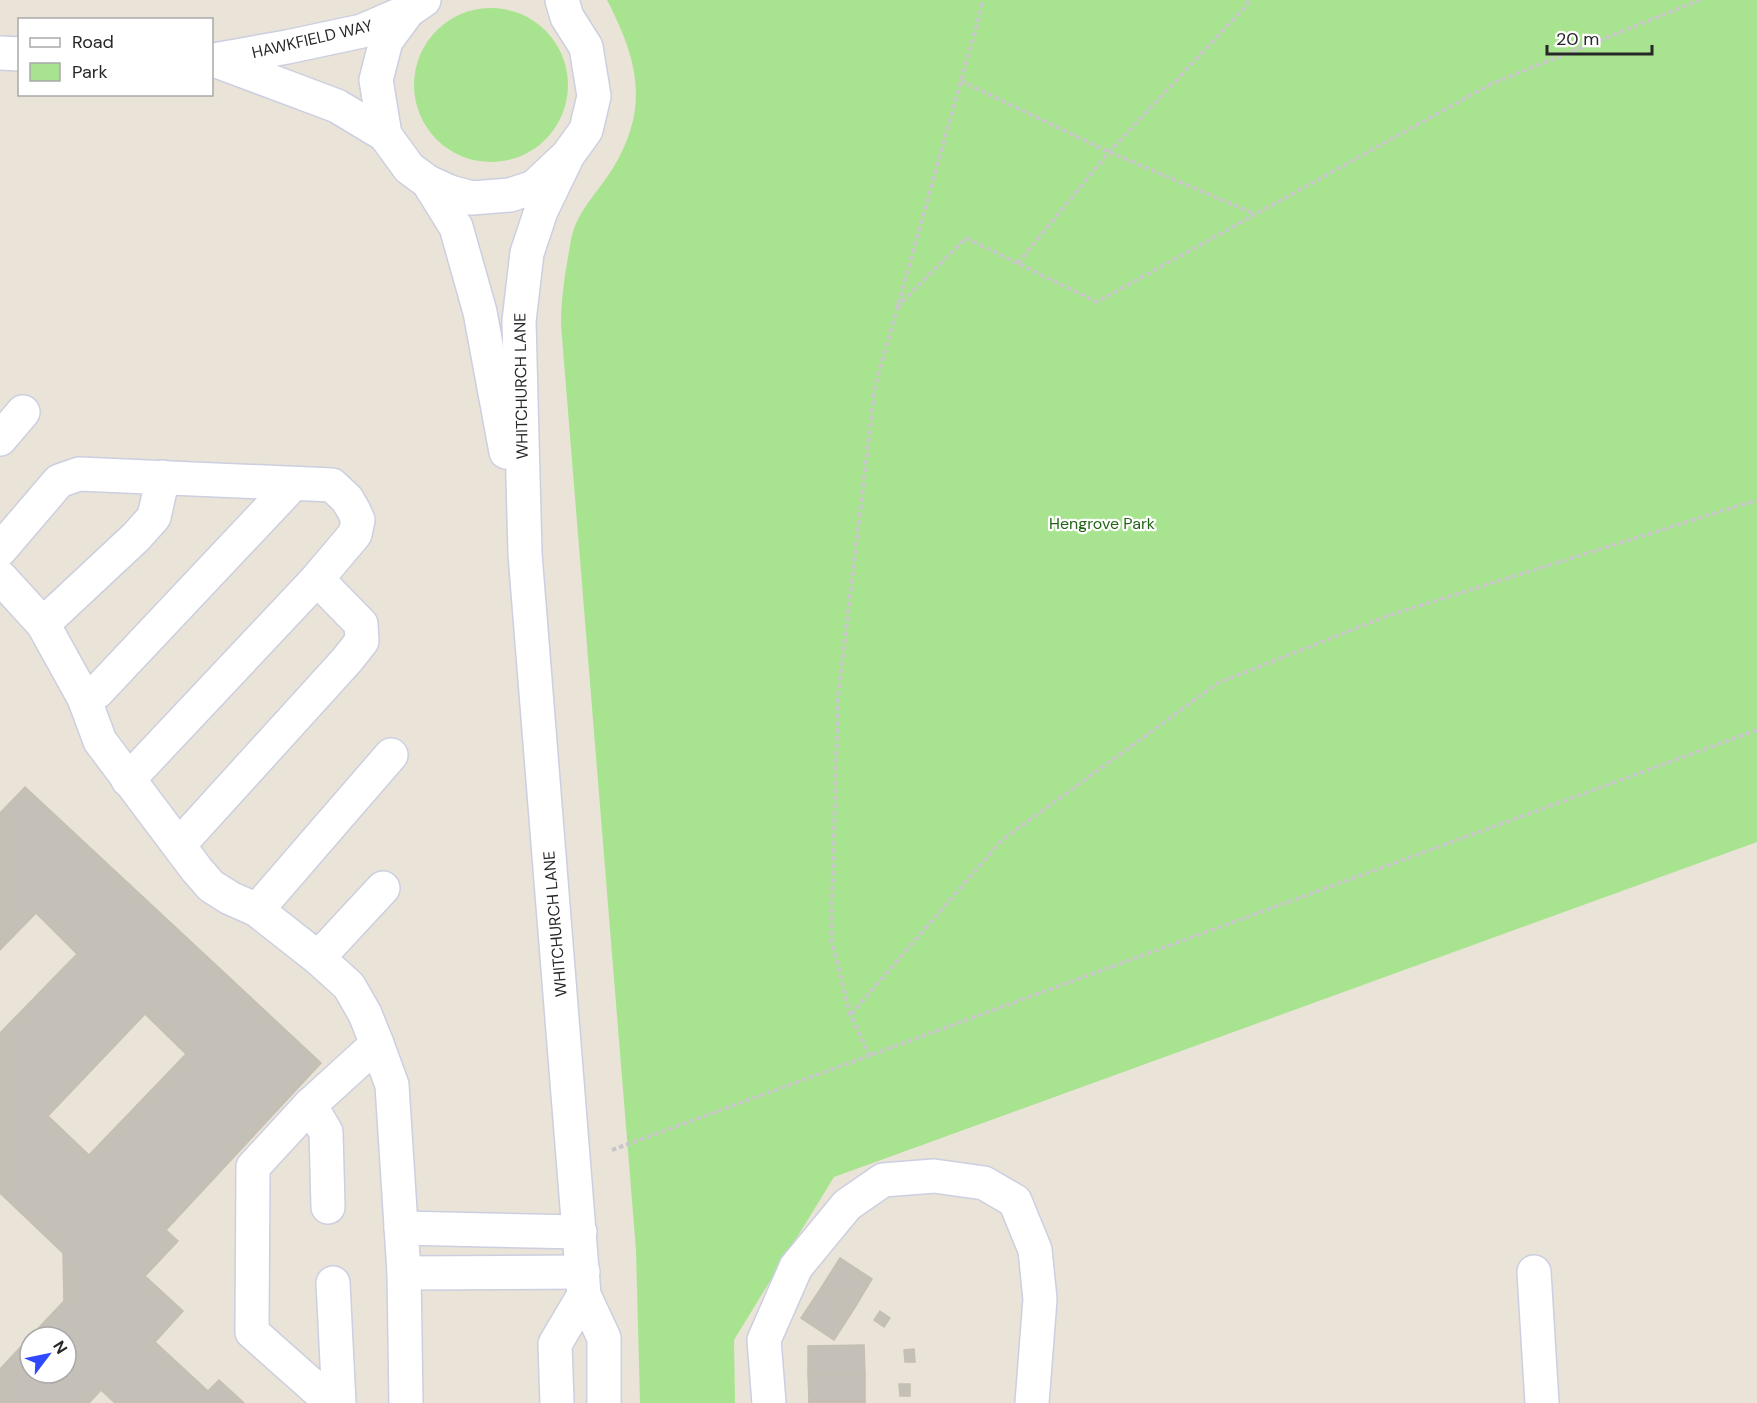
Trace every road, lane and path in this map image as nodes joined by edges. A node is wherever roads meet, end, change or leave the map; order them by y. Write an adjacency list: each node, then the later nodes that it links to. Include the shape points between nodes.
1 (982, 0): 9 (path)
2 (1249, 0): 11 (path)
3 (1700, 0): 14 (path, via 1491,84)
4 (416, 5): 8 (street, HAWKFIELD WAY, via 362,30); 10 (street, WHITCHURCH LANE, via 386,41 376,80)
5 (559, 6): 12 (street, WHITCHURCH LANE, via 586,47 594,96 586,130)
6 (0, 53): 7 (street)
7 (18, 54)
8 (213, 60): 10 (street, HAWKFIELD WAY, via 337,106)
9 (961, 81): 11 (path); 16 (path)
10 (385, 135): 13 (street, WHITCHURCH LANE, via 409,168)
11 (1109, 152): 14 (path); 15 (path)
12 (568, 155): 13 (street, WHITCHURCH LANE, via 534,187 510,195 472,198); 23 (street, WHITCHURCH LANE, via 541,211 527,253 519,321)
13 (428, 182): 23 (street, WHITCHURCH LANE, via 456,227 480,312)
14 (1256, 214): 15 (path, via 1097,302)
15 (1018, 263): 16 (path, via 966,238)
16 (897, 308): 35 (path, via 875,386 838,697 831,938)
17 (23, 412): 18 (street)
18 (0, 439)
19 (163, 477): 20 (street); 22 (street, via 79,474 59,481); 26 (street, via 154,517)
20 (293, 484): 25 (street, via 332,485 347,499 358,520 355,534); 27 (street, via 97,692)
21 (1757, 500): 35 (path, via 1387,616 1218,683 1002,840)
22 (0, 550)
23 (525, 554): 42 (street, WHITCHURCH LANE)
24 (0, 577): 26 (street)
25 (317, 579): 30 (street); 31 (street, via 361,624 362,641)
26 (43, 624): 27 (street)
27 (84, 698): 30 (street, via 100,741)
28 (1757, 730): 37 (path)
29 (391, 755): 33 (street)
30 (128, 780): 31 (street)
31 (180, 844): 33 (street, via 211,886)
32 (383, 888): 34 (street)
33 (257, 910): 34 (street)
34 (318, 958): 36 (street, via 349,986)
35 (850, 1014): 37 (path)
36 (377, 1044): 38 (street); 41 (street, via 392,1085)
37 (870, 1056): 39 (path)
38 (310, 1105): 40 (street, via 326,1132); 47 (street, via 254,1167 252,1332)
39 (612, 1150)
40 (328, 1207)
41 (401, 1228): 42 (street); 44 (street)
42 (580, 1232): 46 (street, WHITCHURCH LANE)
43 (1534, 1272): 54 (street)
44 (404, 1273): 46 (street); 49 (street)
45 (333, 1283): 48 (street)
46 (583, 1284): 50 (street, via 555,1344); 51 (street, WHITCHURCH LANE, via 604,1338)
47 (332, 1403)
48 (339, 1403)
49 (406, 1403)
50 (557, 1403)
51 (604, 1403)
52 (769, 1403): 53 (street, via 765,1340 796,1268 847,1205 883,1180 934,1176 984,1183 1015,1201 1035,1250 1040,1299)
53 (1032, 1403)
54 (1542, 1403)

